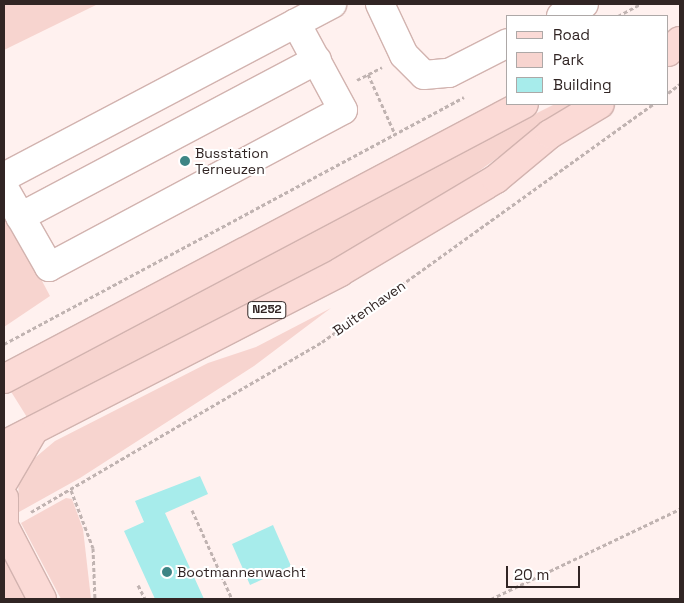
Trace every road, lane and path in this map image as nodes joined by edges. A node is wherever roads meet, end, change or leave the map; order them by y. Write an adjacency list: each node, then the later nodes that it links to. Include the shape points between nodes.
1 (332, 4): 8 (street)
2 (380, 4): 11 (street, via 404,55 424,76 449,73)
3 (584, 4): 5 (street)
4 (642, 4): 6 (path)
5 (563, 15)
6 (620, 15)
7 (680, 22): 9 (main road)
8 (296, 23): 13 (street); 22 (street)
9 (669, 28)
10 (680, 41): 12 (main road)
11 (507, 44)
12 (669, 51)
13 (317, 60): 24 (street); 24 (street, via 343,110 49,267)
14 (368, 74): 21 (path)
15 (680, 84): 17 (path)
16 (473, 92): 21 (path)
17 (669, 92)
18 (522, 105): 26 (main road)
19 (598, 105): 27 (main road, N252, via 550,134 496,179 340,272)
20 (652, 105): 30 (path, Buitenhaven, via 322,342)
21 (395, 134): 25 (path)
22 (4, 177)
23 (4, 188): 24 (street)
24 (20, 217)
25 (4, 344)
26 (4, 379)
27 (33, 432): 28 (main road, N252); 29 (main road)
28 (4, 445)
29 (4, 481)
30 (71, 490): 34 (path, Buitenhaven); 37 (path, via 93,548)
31 (4, 498): 34 (main road)
32 (680, 509): 40 (path)
33 (192, 510): 39 (path)
34 (4, 526): 36 (main road)
35 (138, 585): 38 (path)
36 (42, 599)
37 (95, 599)
38 (145, 599)
39 (232, 599)
40 (491, 599)

